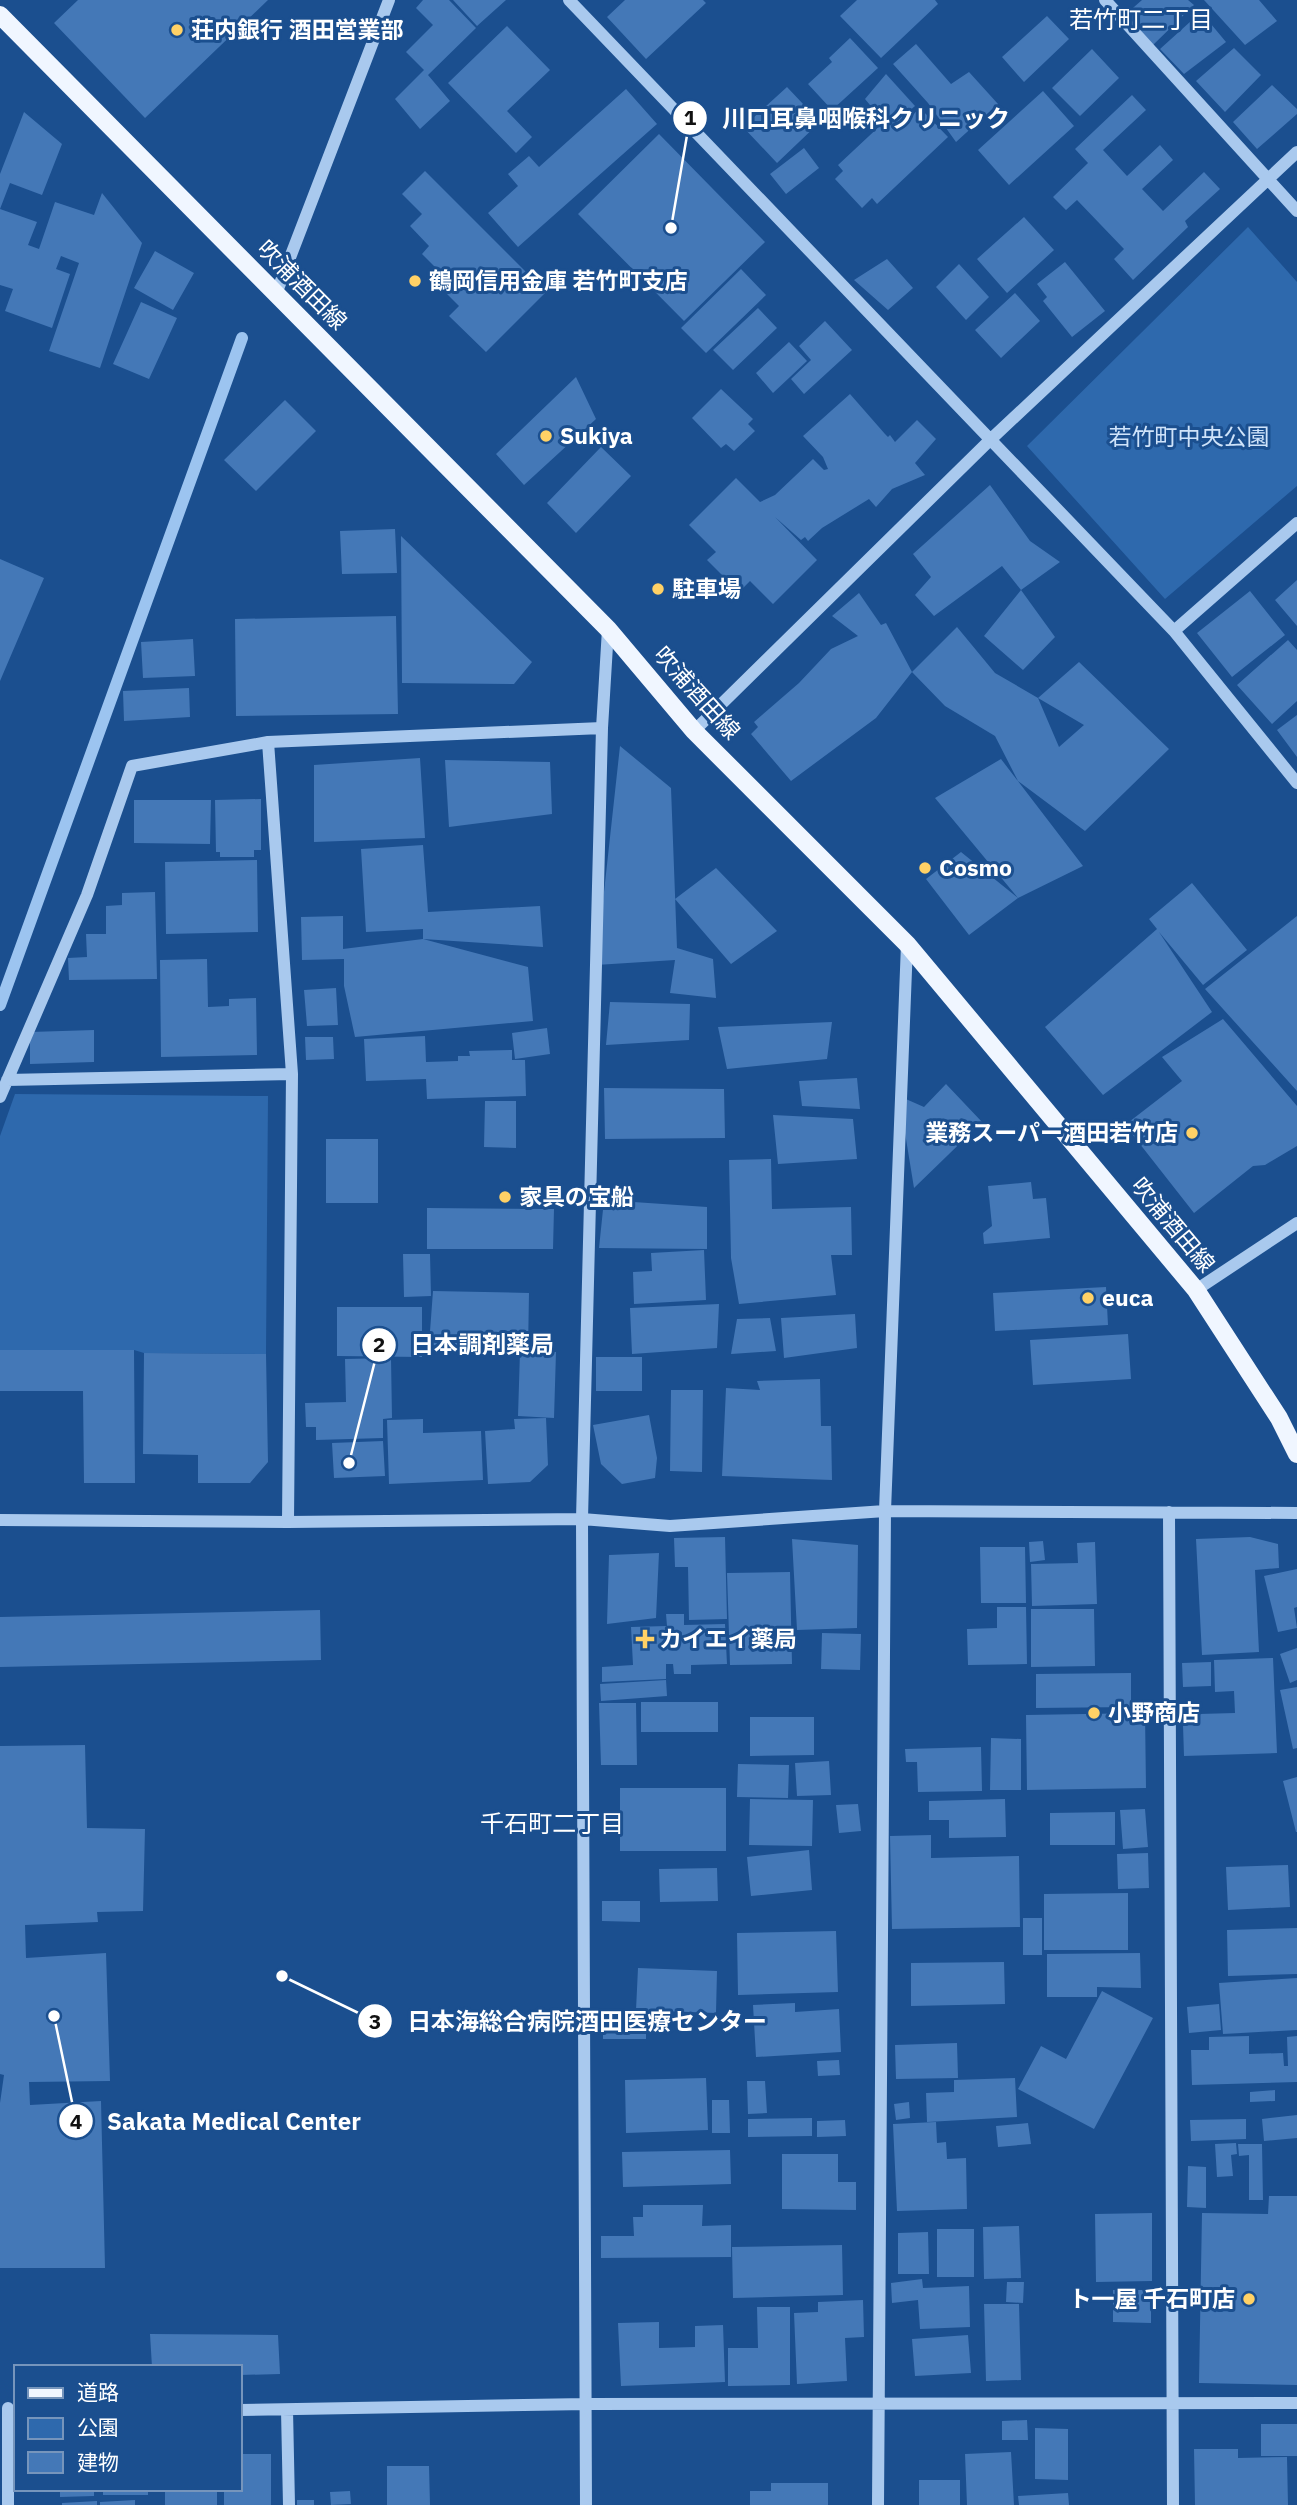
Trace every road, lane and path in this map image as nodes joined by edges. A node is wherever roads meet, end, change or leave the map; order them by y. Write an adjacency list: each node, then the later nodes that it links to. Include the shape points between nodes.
1 (389, 0): 8 (street)
2 (569, 0): 9 (street)
3 (1105, 0): 6 (street)
4 (0, 15): 8 (main road, 吹浦酒田線)
5 (1297, 152): 6 (street)
6 (1268, 178): 7 (street); 9 (street)
7 (1297, 211)
8 (276, 294): 11 (main road, 吹浦酒田線)
9 (989, 441): 12 (street); 14 (street)
10 (1297, 523): 12 (street)
11 (608, 629): 13 (street); 14 (main road, 吹浦酒田線)
12 (1174, 631): 16 (street)
13 (602, 728): 15 (street); 27 (street)
14 (694, 731): 17 (main road, 吹浦酒田線)
15 (268, 742): 18 (street); 19 (street, via 132,766 87,895)
16 (1297, 783)
17 (907, 944): 22 (main road, 吹浦酒田線); 24 (street)
18 (292, 1074): 19 (street); 29 (street)
19 (7, 1080): 20 (street)
20 (0, 1097)
21 (1297, 1223): 22 (street)
22 (1196, 1290): 23 (main road, 吹浦酒田線, via 1279,1418)
23 (1297, 1454)
24 (885, 1511): 25 (street); 27 (street, via 670,1526); 30 (street)
25 (1169, 1512): 26 (street); 33 (street)
26 (1297, 1513)
27 (582, 1519): 29 (street); 32 (street)
28 (0, 1520): 29 (street)
29 (289, 1521)
30 (878, 2403): 32 (street); 33 (street); 40 (street)
31 (1297, 2403): 33 (street)
32 (587, 2404): 36 (street); 39 (street)
33 (1173, 2404): 41 (street)
34 (8, 2408): 37 (street)
35 (242, 2410): 36 (street)
36 (287, 2410): 38 (street)
37 (8, 2505)
38 (289, 2505)
39 (586, 2505)
40 (878, 2505)
41 (1173, 2505)

